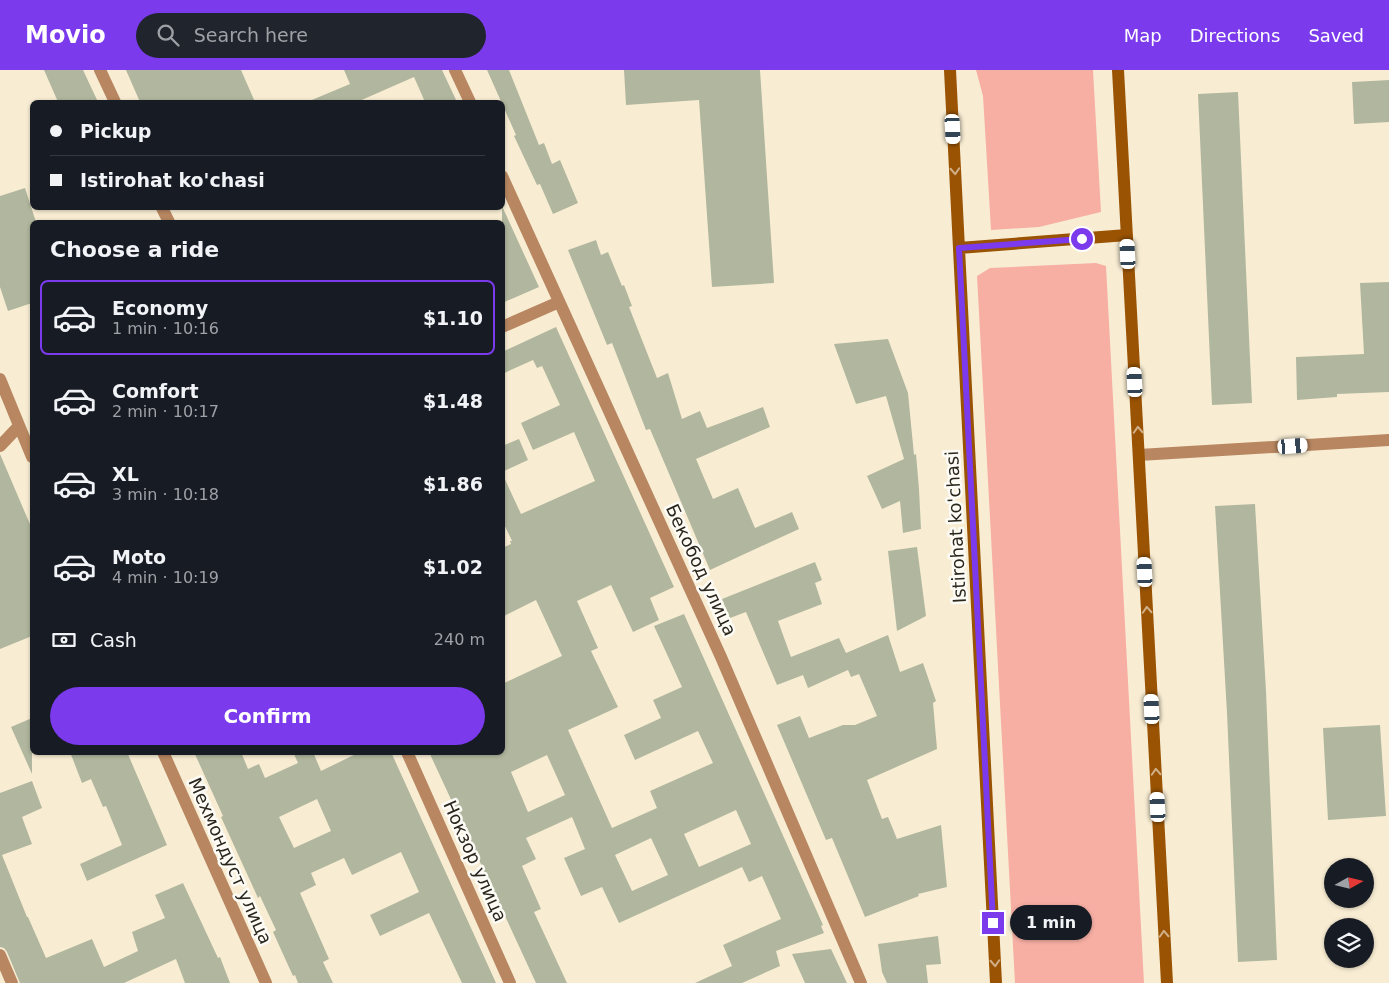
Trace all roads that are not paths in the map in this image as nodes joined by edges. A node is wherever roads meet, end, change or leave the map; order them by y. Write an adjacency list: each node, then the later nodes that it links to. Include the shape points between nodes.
1 (100, 70): 5 (street)
2 (455, 70): 6 (street)
3 (950, 70): 9 (main road, Istirohat ko'chasi, one-way to 9)
4 (1118, 70): 8 (main road)
5 (114, 100)
6 (469, 100)
7 (505, 183): 10 (street, Бекобод улица)
8 (1127, 235): 9 (main road); 17 (main road, one-way to 8)
9 (959, 248): 25 (main road, Istirohat ko'chasi, one-way to 25)
10 (559, 302): 11 (street); 24 (street, Бекобод улица, via 721,657)
11 (505, 326)
12 (0, 379): 13 (street)
13 (19, 426): 15 (street); 16 (street)
14 (1389, 440): 17 (street)
15 (0, 446)
16 (30, 452)
17 (1139, 455): 26 (main road, one-way to 17)
18 (164, 755): 22 (street, Мехмондуст улица)
19 (408, 755): 23 (street, Нокзор улица)
20 (0, 955): 21 (street)
21 (12, 983)
22 (266, 983)
23 (510, 983)
24 (861, 983)
25 (996, 983)
26 (1167, 983)

